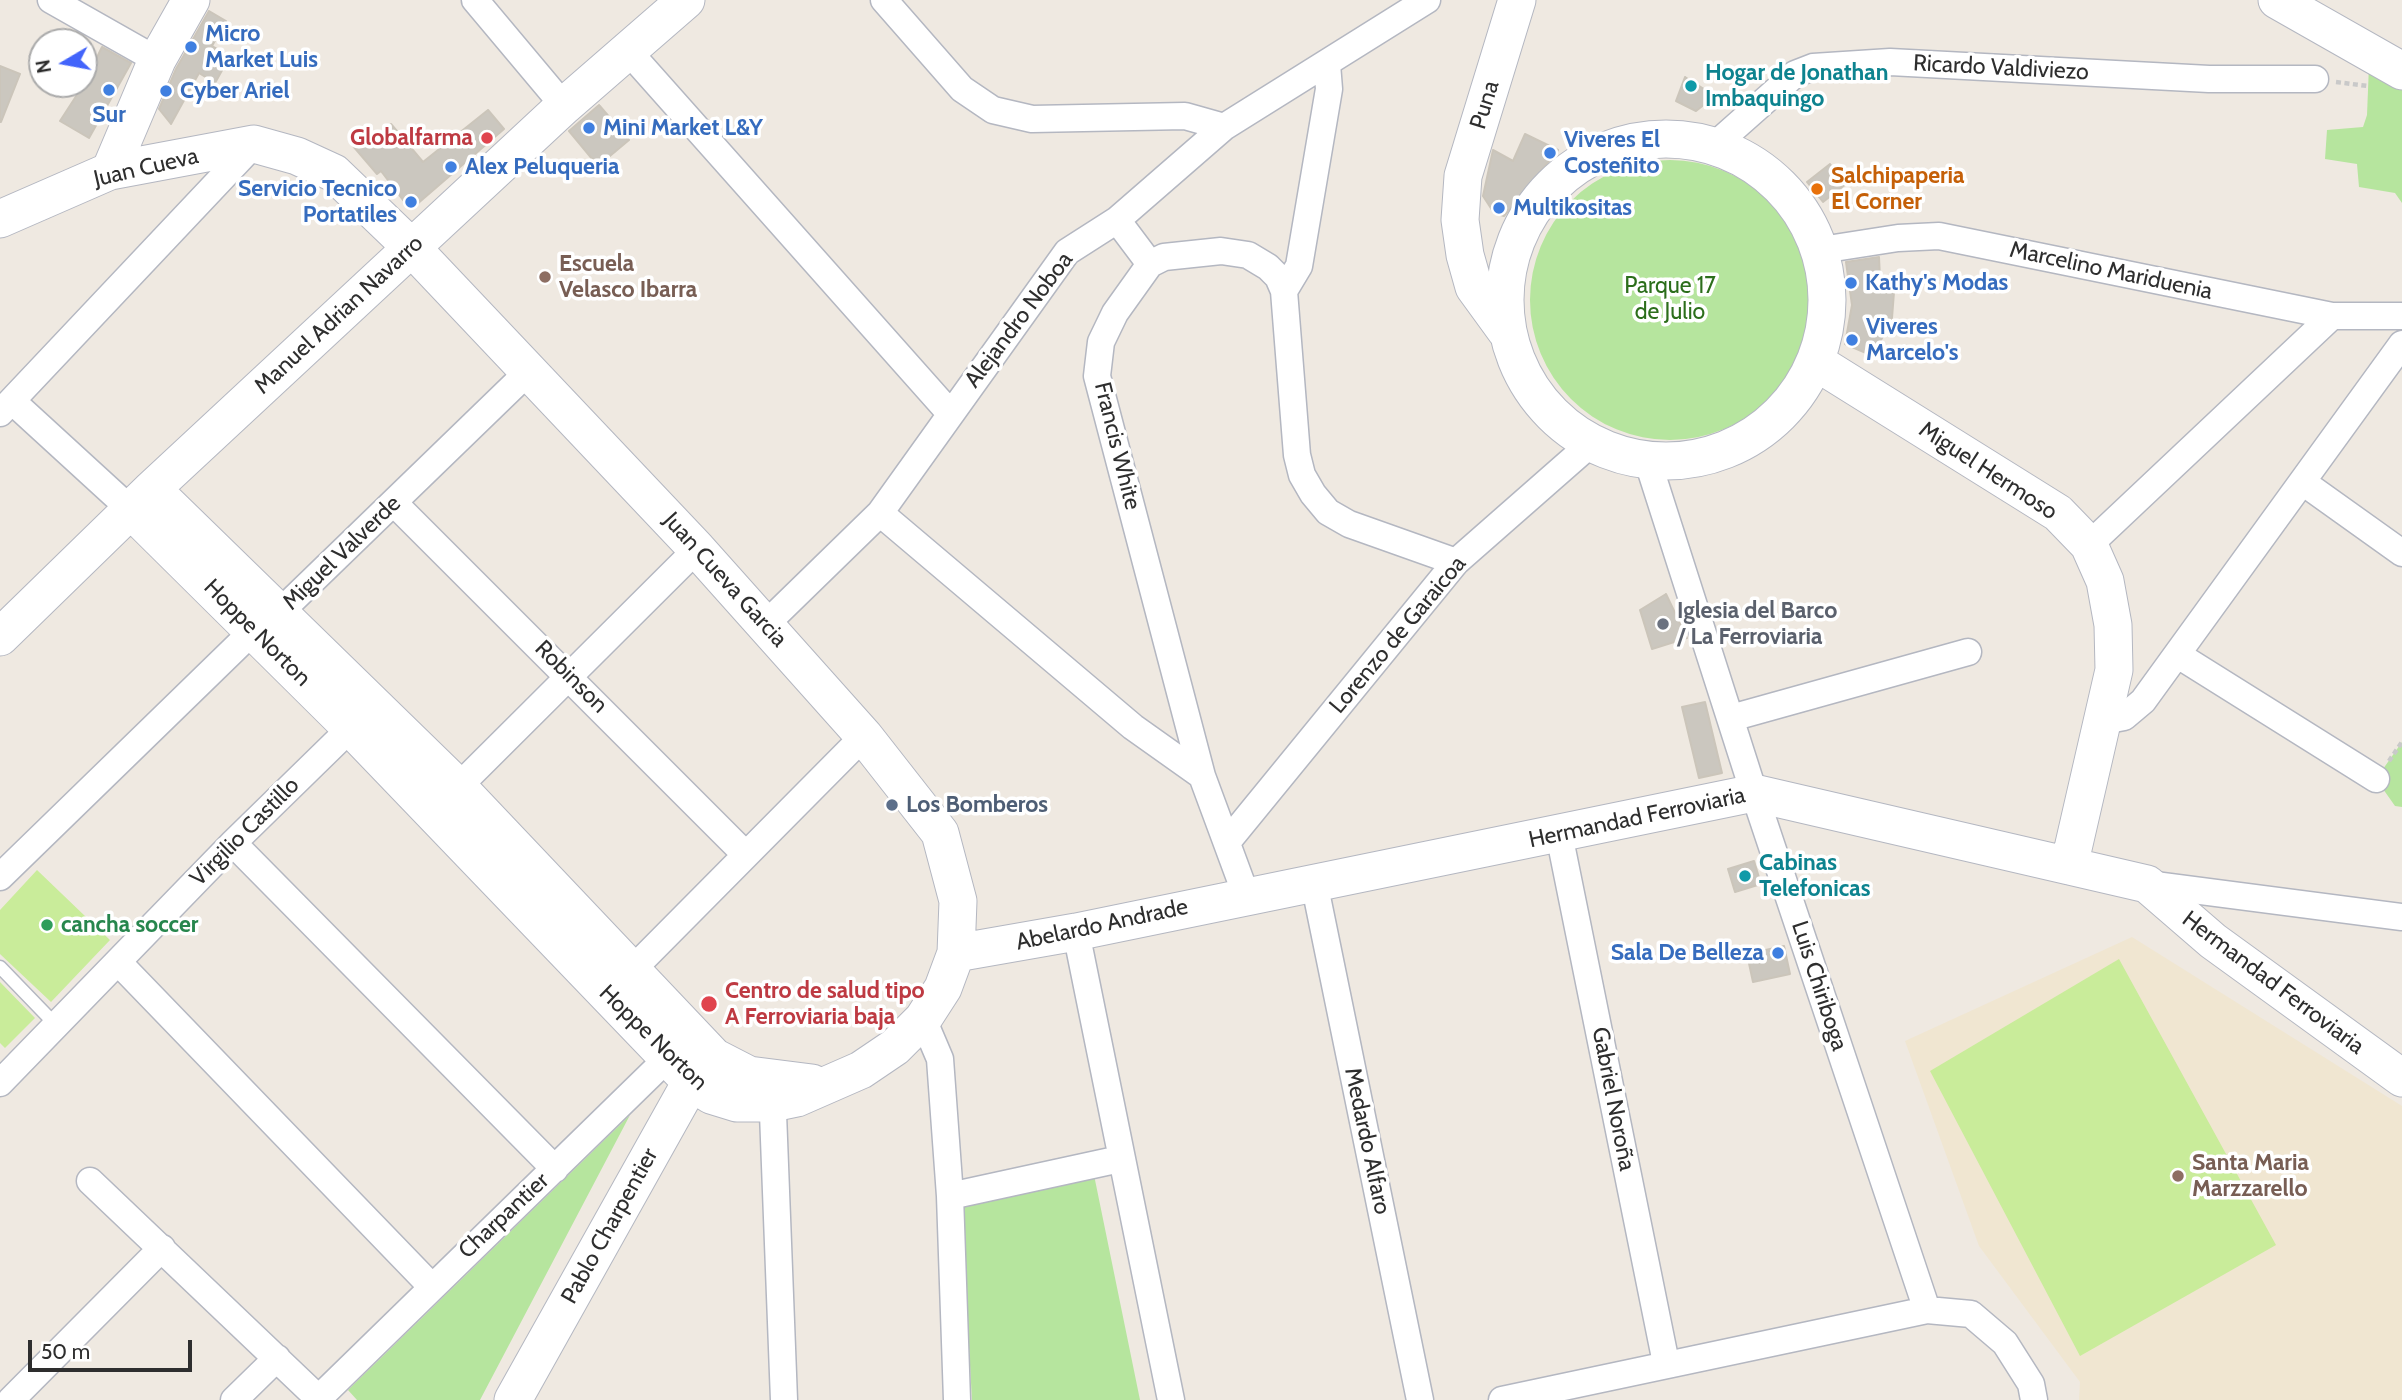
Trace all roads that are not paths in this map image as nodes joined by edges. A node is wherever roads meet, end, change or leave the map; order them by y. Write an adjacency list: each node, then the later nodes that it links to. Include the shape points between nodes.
1 (51, 0): 10 (street)
2 (191, 0): 10 (street)
3 (475, 0): 14 (street)
4 (884, 0): 15 (street, via 962,89 993,110 1032,119 1185,116)
5 (1427, 0): 11 (street, Alejandro Noboa)
6 (1517, 0): 19 (street, Puna, via 1463,176)
7 (2277, 0): 12 (street)
8 (671, 5): 9 (street, Manuel Adrian Navarro)
9 (629, 51): 14 (street, Manuel Adrian Navarro); 34 (street)
10 (157, 60): 18 (street)
11 (1327, 64): 15 (street, Alejandro Noboa); 26 (street, via 1329,89 1299,266)
12 (2402, 71)
13 (2315, 79): 17 (street, Ricardo Valdiviezo, via 2210,79 1890,62 1812,67 1796,74)
14 (564, 106): 23 (street, Manuel Adrian Navarro)
15 (1224, 127): 21 (street, Alejandro Noboa)
16 (254, 145): 18 (street, Juan Cueva); 23 (street, Juan Cueva Garcia, via 297,156 334,173); 33 (street)
17 (1715, 145): 22 (street, via 1666,137 1617,145 1573,167 1537,202); 24 (street, via 1756,165 1790,196)
18 (110, 171): 20 (street, Juan Cueva)
19 (1461, 212): 22 (street, via 1489,240); 29 (street, Puna, via 1465,256 1474,287)
20 (1, 217)
21 (1117, 220): 25 (street); 34 (street, Alejandro Noboa, via 1067,253)
22 (1519, 237): 29 (street, via 1505,289)
23 (412, 248): 32 (street, Juan Cueva Garcia); 38 (street, Manuel Adrian Navarro)
24 (1821, 250): 27 (street, Marcelino Mariduenia, via 1939,236); 31 (street, via 1827,320)
25 (1150, 264): 26 (street, via 1164,257 1201,252 1248,255 1278,276); 55 (street, Francis White, via 1115,313 1101,342 1097,376)
26 (1284, 291): 44 (street, via 1297,454 1313,494 1328,512 1349,524)
27 (2332, 316): 28 (street, Marcelino Mariduenia); 41 (street)
28 (2402, 316)
29 (1506, 331): 35 (street, via 1538,398)
30 (2402, 344): 37 (street)
31 (1816, 362): 36 (street, via 1777,419 1741,441 1717,455); 41 (street, Miguel Hermoso, via 2058,513)
32 (530, 370): 39 (street, Miguel Valverde); 42 (street, Juan Cueva Garcia)
33 (6, 407): 38 (street, Hoppe Norton)
34 (950, 412): 40 (street, Alejandro Noboa)
35 (1587, 447): 36 (street); 44 (street, Lorenzo de Garaicoa)
36 (1648, 462): 52 (street, Luis Chiriboga)
37 (2304, 484): 43 (street); 49 (street)
38 (141, 499): 45 (street, Hoppe Norton); 47 (street, Manuel Adrian Navarro)
39 (394, 503): 45 (street, Miguel Valverde); 50 (street, Robinson)
40 (880, 513): 46 (street, Alejandro Noboa); 55 (street, via 1133,727)
41 (2089, 545): 53 (street, Miguel Hermoso, via 2105,581 2113,625 2113,670)
42 (697, 549): 46 (street, Juan Cueva Garcia); 50 (street)
43 (2402, 553)
44 (1456, 562): 60 (street, Lorenzo de Garaicoa)
45 (266, 622): 51 (street, Hoppe Norton); 64 (street, Miguel Valverde)
46 (766, 624): 54 (street, Juan Cueva Garcia)
47 (0, 638)
48 (1968, 652): 52 (street)
49 (2178, 655): 53 (street, via 2143,701 2124,717); 56 (street)
50 (570, 676): 57 (street); 62 (street, Robinson)
51 (363, 716): 57 (street, Hoppe Norton); 61 (street, Virgilio Castillo); 76 (street, Hoppe Norton)
52 (1731, 718): 58 (street, Luis Chiriboga)
53 (2103, 721): 63 (street, Miguel Hermoso)
54 (864, 736): 62 (street); 70 (street, Juan Cueva Garcia, via 940,833 958,901)
55 (1202, 776): 60 (street, Francis White)
56 (2376, 779)
57 (458, 787): 73 (street, Hoppe Norton)
58 (1754, 793): 59 (street, Hermandad Ferroviaria); 63 (street, Hermandad Ferroviaria); 87 (street, Luis Chiriboga)
59 (1559, 834): 65 (street, Hermandad Ferroviaria); 89 (street, Gabriel Noroña)
60 (1228, 841): 67 (street, Francis White)
61 (233, 843): 71 (street, Virgilio Castillo); 82 (street)
62 (745, 854): 73 (street)
63 (2069, 866): 66 (street, Hermandad Ferroviaria)
64 (0, 877)
65 (1314, 882): 67 (street, Hermandad Ferroviaria); 97 (street, Medardo Alfaro)
66 (2147, 884): 68 (street, Hermandad Ferroviaria); 77 (street, Hermandad Ferroviaria, via 2213,941)
67 (1246, 895): 69 (street, Abelardo Andrade)
68 (2402, 917)
69 (1076, 932): 70 (street, Abelardo Andrade); 81 (street)
70 (956, 953): 74 (street, Juan Cueva Garcia, via 943,988)
71 (118, 962): 75 (street, Virgilio Castillo); 86 (street)
72 (0, 967): 75 (lane)
73 (632, 970): 76 (street, Hoppe Norton)
74 (923, 1019): 79 (street, Juan Cueva Garcia, via 895,1047 861,1070); 84 (street, via 940,1059)
75 (56, 1025): 78 (street, Virgilio Castillo)
76 (691, 1058): 80 (street, Hoppe Norton, via 749,1075); 82 (street, Charpantier); 93 (street, Pablo Charpentier)
77 (2402, 1078)
78 (0, 1083)
79 (824, 1084): 80 (street, Hoppe Norton)
80 (772, 1091): 94 (street)
81 (1121, 1159): 84 (street); 96 (street)
82 (555, 1169): 86 (street, Charpantier)
83 (90, 1181): 85 (street)
84 (950, 1196): 95 (street)
85 (162, 1248): 88 (street); 91 (street)
86 (431, 1286): 90 (street, Charpantier)
87 (1927, 1310): 89 (street); 99 (street, via 1971,1314 2005,1343 2031,1384)
88 (277, 1358): 90 (street); 92 (street)
89 (1666, 1363): 98 (street)
90 (319, 1399)
91 (11, 1400)
92 (234, 1400)
93 (513, 1400)
94 (784, 1400)
95 (957, 1400)
96 (1171, 1400)
97 (1420, 1400)
98 (1502, 1400)
99 (2034, 1400)

